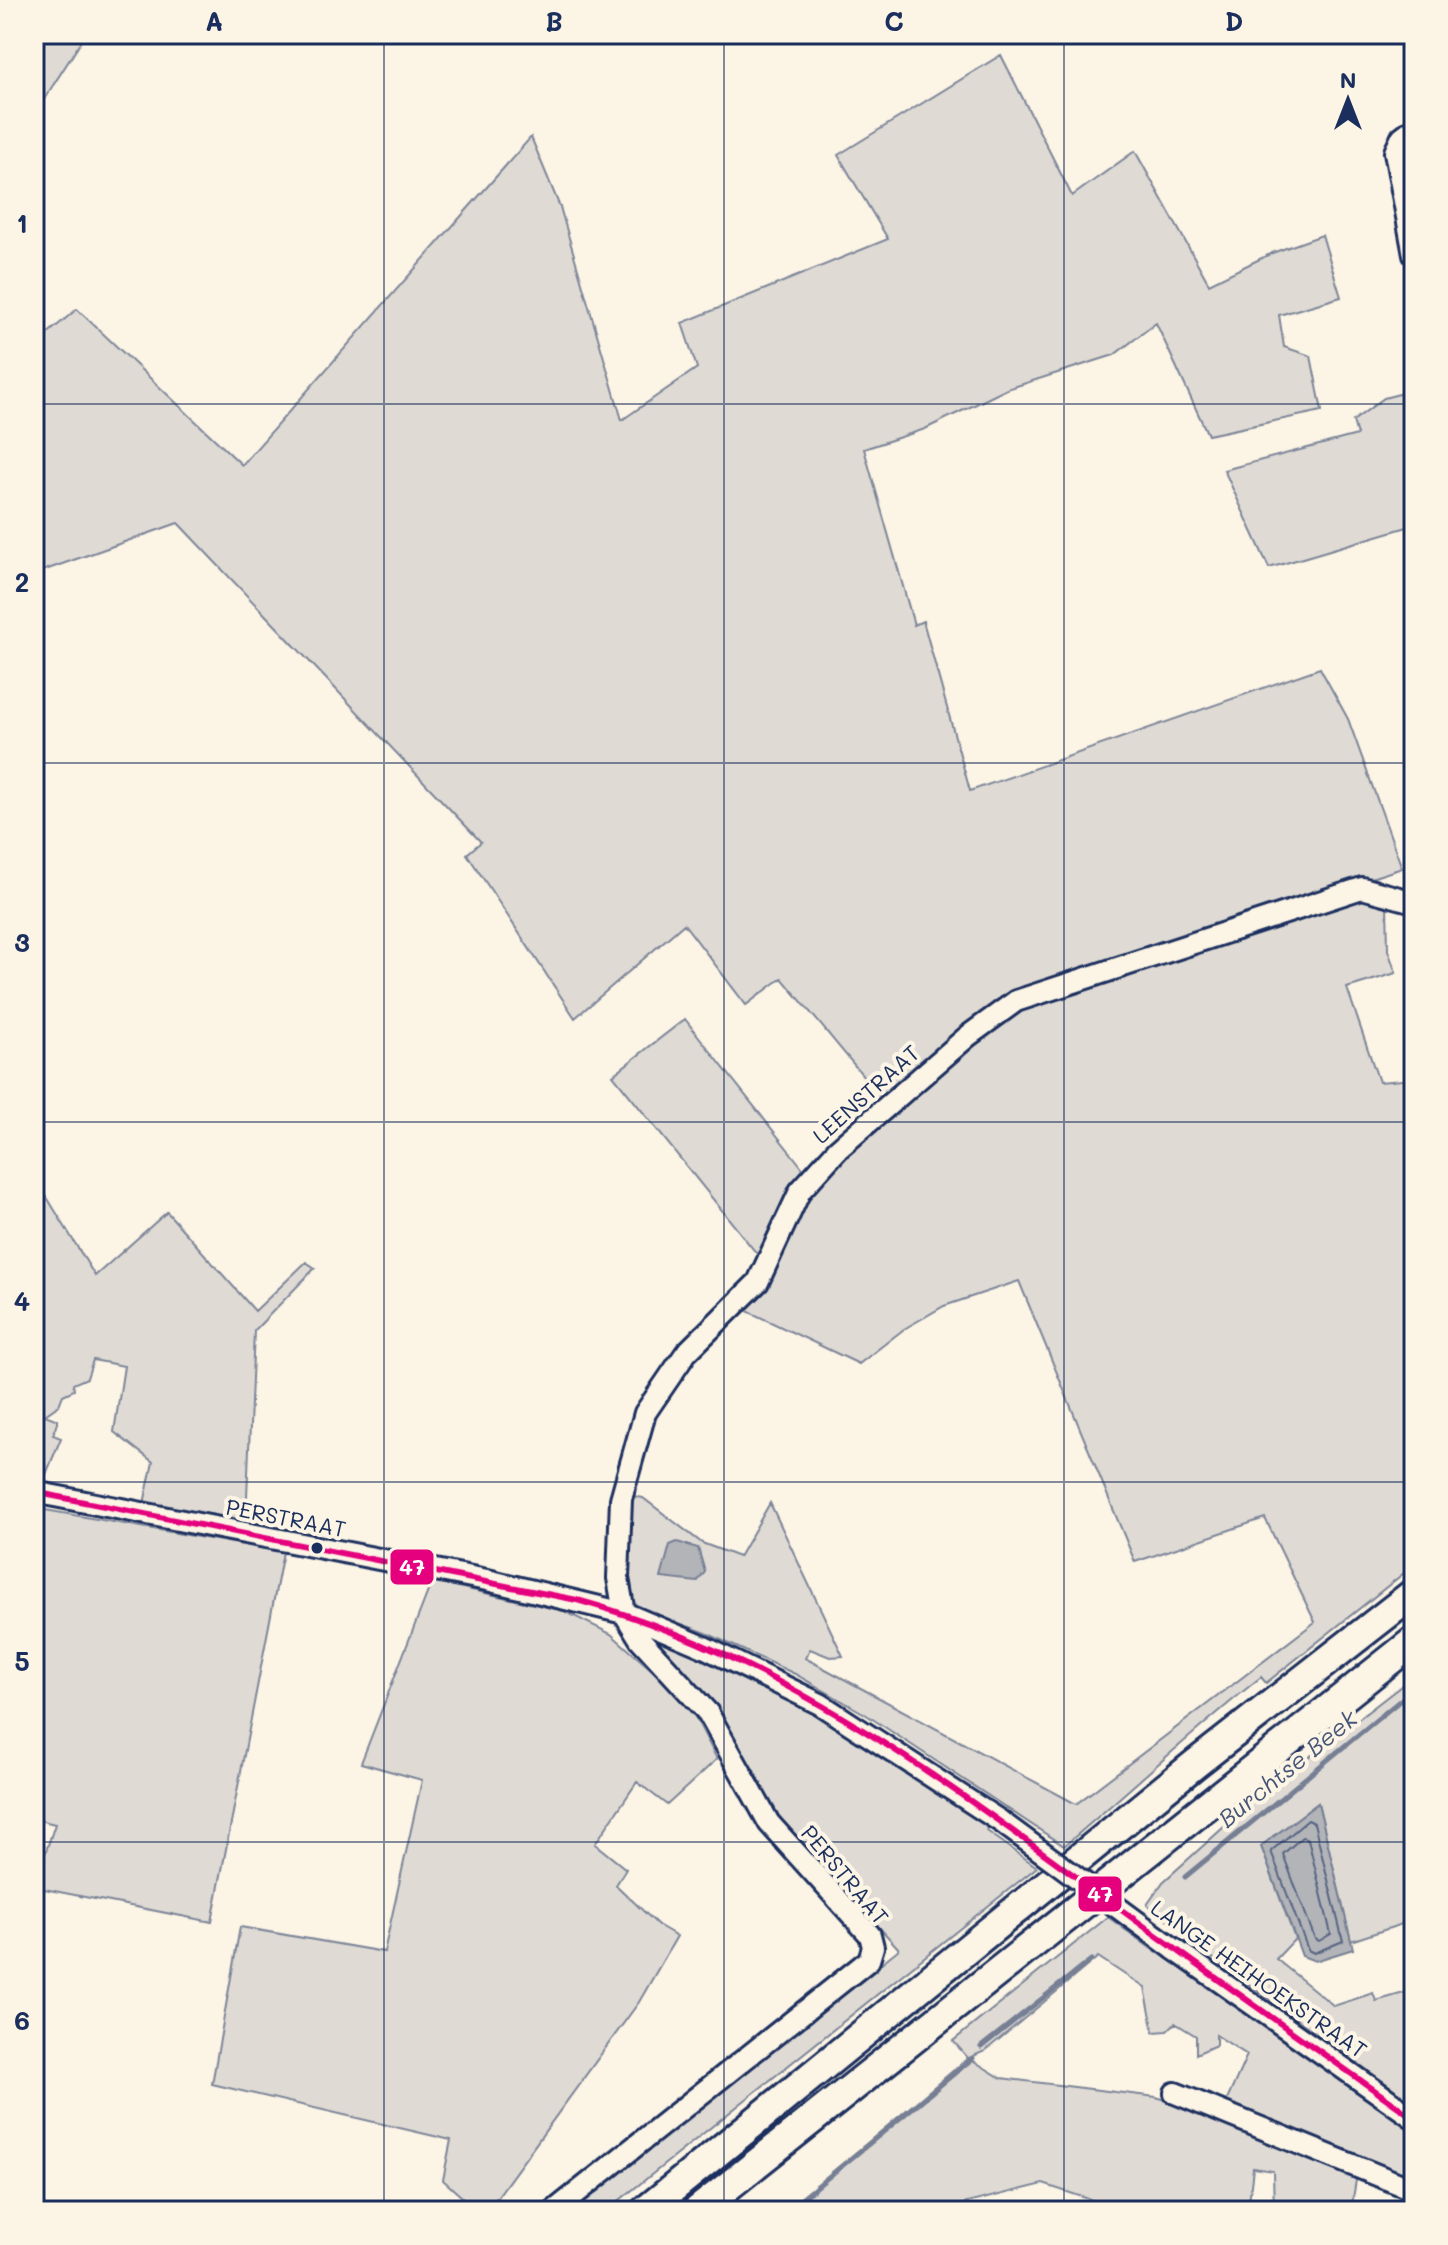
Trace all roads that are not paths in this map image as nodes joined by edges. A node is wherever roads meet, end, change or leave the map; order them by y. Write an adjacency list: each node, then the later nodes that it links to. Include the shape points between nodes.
1 (1414, 128): 2 (street, via 1395,152)
2 (1414, 255)
3 (1414, 902): 6 (street, LEENSTRAAT, via 1362,888 1016,1001 838,1149 800,1191 758,1282 686,1353 645,1413 621,1499 618,1578)
4 (34, 1492): 6 (street, PERSTRAAT, via 487,1580)
5 (1414, 1593): 13 (highway)
6 (624, 1613): 8 (street, PERSTRAAT, via 820,1704); 12 (street, PERSTRAAT, via 640,1639 708,1713 769,1823 870,1935 873,1947 869,1960)
7 (1414, 1641): 14 (highway)
8 (1000, 1821): 10 (street, LANGE HEIHOEKSTRAAT, bridge)
9 (1175, 2093): 11 (street)
10 (1414, 2118)
11 (1414, 2190)
12 (554, 2211)
13 (645, 2211)
14 (697, 2211)

